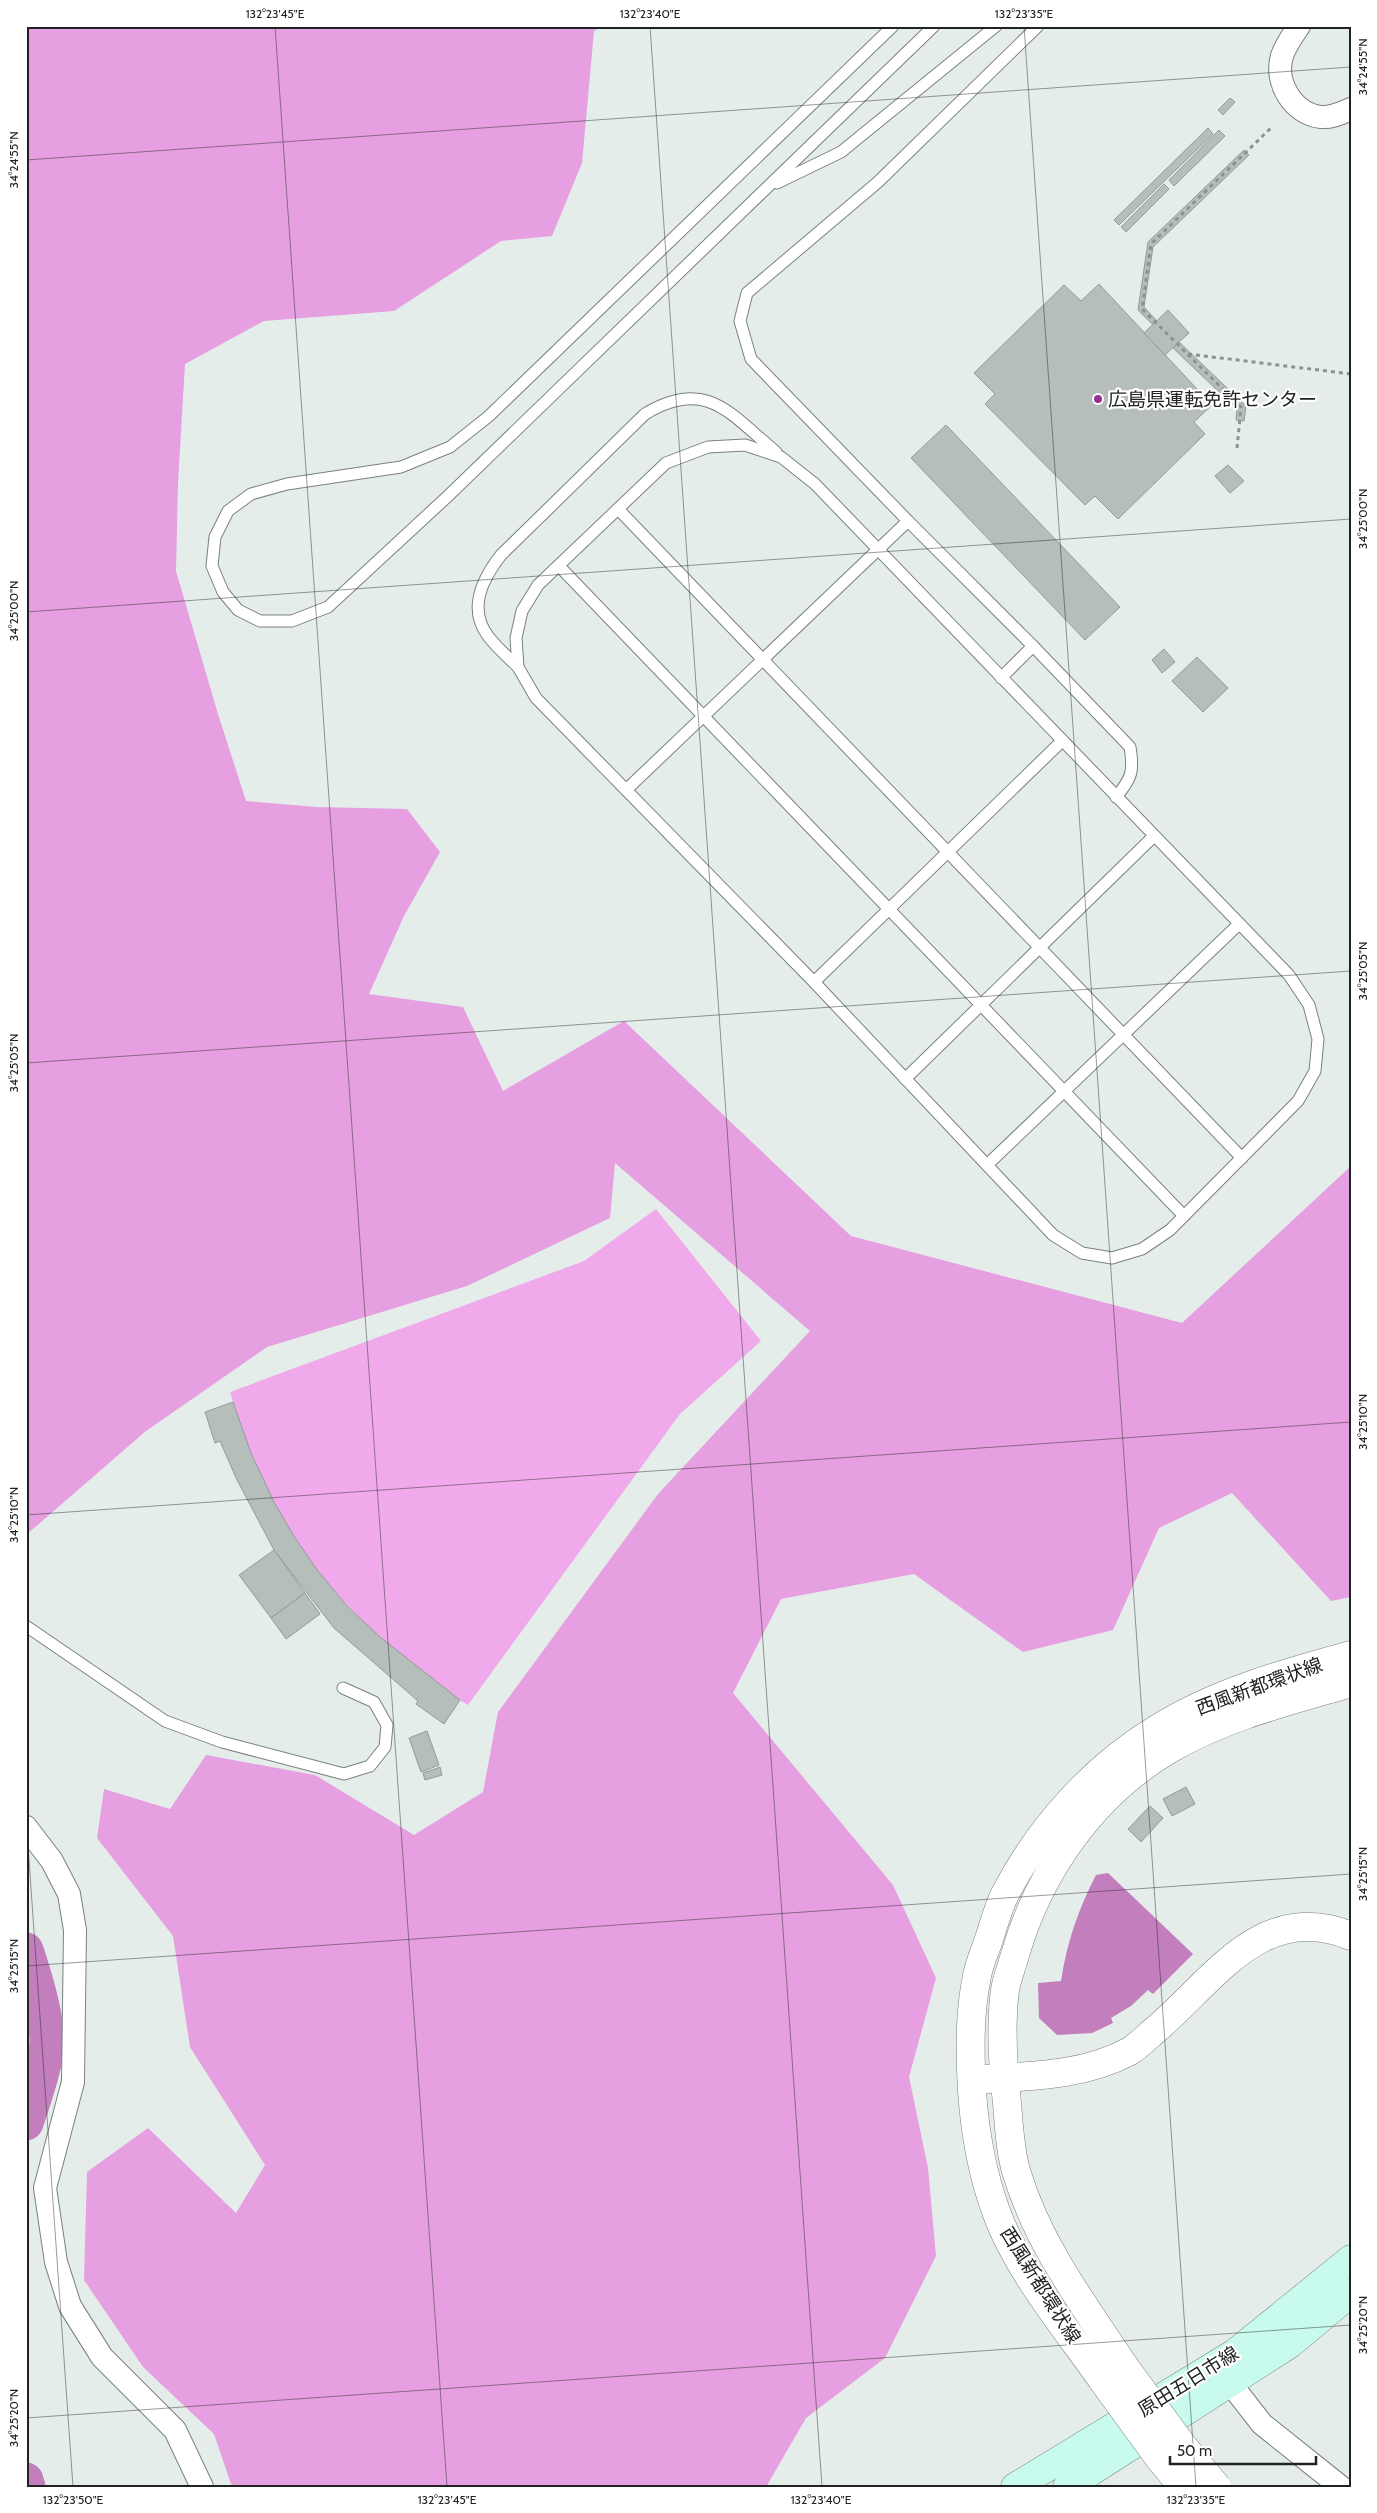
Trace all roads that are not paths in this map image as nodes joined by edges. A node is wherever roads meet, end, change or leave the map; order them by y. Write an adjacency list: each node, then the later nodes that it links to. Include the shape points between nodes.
1 (893, 26): 7 (lane, via 489,416 450,447 400,468 287,484 251,494 228,511 215,537 212,566 223,592 238,610 260,621 292,621 328,607 448,496)
2 (934, 26): 7 (lane)
3 (996, 26): 7 (lane, via 841,152)
4 (1038, 26): 10 (lane, via 878,182 747,293 740,321 750,359)
5 (1299, 26): 6 (street, via 1282,56 1280,67 1286,92 1294,104 1312,115 1336,116)
6 (1351, 109)
7 (767, 188)
8 (781, 457): 9 (lane, via 746,445 708,447 666,463); 11 (lane, via 815,484); 15 (lane, via 718,403 692,397 663,403 645,414 501,555 485,575 479,593 480,617 487,635)
9 (618, 509): 12 (lane); 14 (lane)
10 (908, 521): 11 (lane); 13 (lane)
11 (878, 549): 14 (lane); 16 (lane)
12 (559, 566): 15 (lane, via 538,585 522,611 516,638); 17 (lane)
13 (1033, 646): 16 (lane); 20 (lane, via 1130,747 1133,765 1129,782)
14 (763, 659): 17 (lane); 22 (lane)
15 (518, 667): 19 (lane, via 536,698)
16 (1001, 678): 18 (lane)
17 (704, 716): 19 (lane); 23 (lane)
18 (1062, 741): 20 (lane); 22 (lane)
19 (626, 790): 26 (lane)
20 (1116, 797): 21 (lane)
21 (1154, 836): 24 (lane); 25 (lane)
22 (949, 852): 23 (lane); 25 (lane)
23 (890, 910): 26 (lane); 27 (lane)
24 (1239, 924): 28 (lane); 31 (lane, via 1289,975 1309,1005 1318,1039 1315,1071 1298,1101)
25 (1041, 947): 27 (lane); 28 (lane)
26 (814, 982): 29 (lane)
27 (981, 1005): 29 (lane); 30 (lane)
28 (1124, 1034): 30 (lane); 31 (lane)
29 (905, 1079): 32 (lane)
30 (1064, 1091): 32 (lane); 33 (lane)
31 (1242, 1158): 33 (lane)
32 (987, 1165): 33 (lane, via 1054,1235 1082,1254 1112,1258 1142,1249)
33 (1184, 1216)
34 (26, 1626): 37 (lane, via 165,1721 222,1742 344,1774 370,1766 386,1747 387,1725 374,1702)
35 (1351, 1655): 41 (street, 西風新都環状線, via 1296,1670 1206,1702 1127,1750 1072,1799 1032,1848 1004,1896 977,1974 970,2018)
36 (1351, 1683): 40 (street, 西風新都環状線, via 1213,1727 1168,1750 1122,1784 1080,1827 1048,1874 1023,1927 1005,1988)
37 (343, 1688)
38 (26, 1827): 46 (street, via 52,1861 69,1894 75,1930 73,2082 45,2188 56,2262 70,2306 102,2357 175,2430)
39 (1351, 1936): 40 (street, via 1335,1929 1308,1925 1257,1939 1230,1958 1172,2016 1132,2050 1101,2065 1070,2072)
40 (1004, 2078): 41 (street); 44 (street, 西風新都環状線, via 1017,2172 1030,2208 1054,2261)
41 (972, 2080): 44 (street, 西風新都環状線, via 976,2139 997,2216 1036,2285)
42 (1351, 2259): 47 (main road, 原田五日市線, via 1235,2353)
43 (1351, 2293): 45 (main road, 原田五日市線, via 1290,2344)
44 (1114, 2374): 49 (street, 西風新都環状線, bridge, via 1160,2458); 50 (street, 西風新都環状線, bridge)
45 (1230, 2383): 48 (main road, 原田五日市線); 51 (street, via 1262,2424)
46 (202, 2487)
47 (1015, 2487)
48 (1067, 2487)
49 (1183, 2487)
50 (1217, 2487)
51 (1341, 2487)

